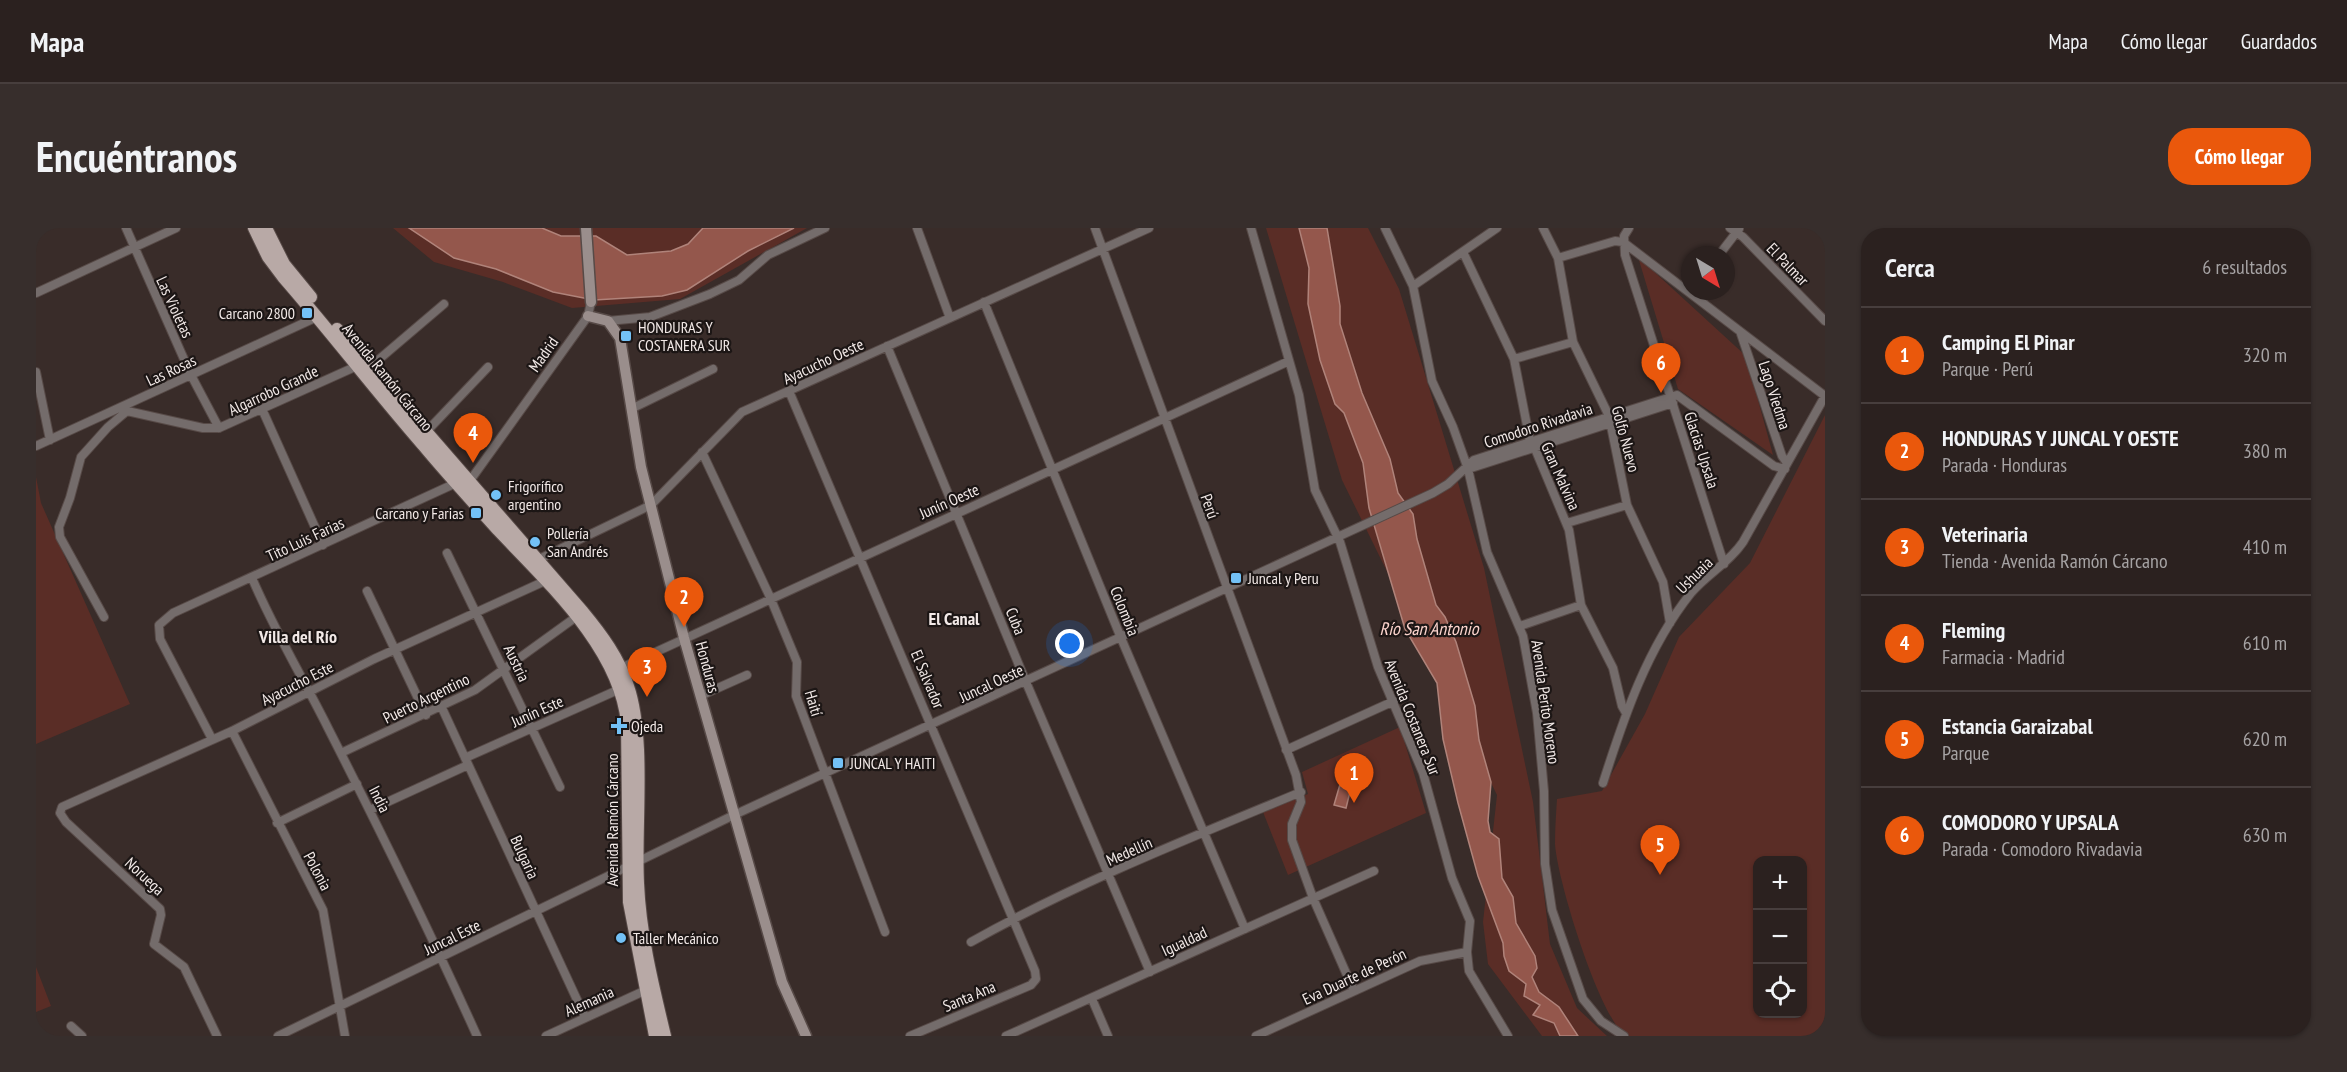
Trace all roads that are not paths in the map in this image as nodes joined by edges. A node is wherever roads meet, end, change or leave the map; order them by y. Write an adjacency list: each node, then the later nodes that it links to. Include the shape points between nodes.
1 (126, 228): 17 (street, Las Violetas)
2 (176, 228): 17 (street)
3 (263, 228): 29 (main road, Avenida Ramón Cárcano, via 268,257); 38 (main road, Avenida Ramón Cárcano, via 291,273)
4 (586, 228): 25 (main road, Madrid)
5 (825, 228): 31 (street, via 768,255 739,280 710,294 650,317)
6 (917, 228): 30 (street)
7 (1095, 228): 18 (street, Perú)
8 (1149, 228): 18 (street, Ayacucho Oeste)
9 (1251, 228): 37 (street, Avenida Costanera Sur)
10 (1385, 228): 22 (street, Avenida Perito Moreno)
11 (1497, 228): 19 (street)
12 (1543, 228): 20 (street, Golfo Nuevo)
13 (1629, 228): 15 (street)
14 (1736, 229): 16 (street); 32 (street, El Palmar)
15 (1623, 242): 20 (street, via 1614,241); 21 (street); 46 (street, Glacias Upsala)
16 (1725, 246)
17 (133, 247): 23 (street); 42 (street, Las Violetas)
18 (1103, 249): 26 (street, Ayacucho Oeste); 50 (street, Perú)
19 (1463, 252): 22 (street); 36 (street, Gran Malvina)
20 (1558, 258): 34 (street, Golfo Nuevo)
21 (1681, 284)
22 (1413, 286): 59 (street, Avenida Perito Moreno, via 1431,381)
23 (36, 293)
24 (1701, 300): 33 (street)
25 (591, 302): 28 (street, Madrid)
26 (984, 303): 30 (street, Ayacucho Oeste); 60 (street, Colombia)
27 (444, 304): 38 (street, Algarrobo Grande)
28 (588, 316): 31 (main road); 61 (street, Madrid)
29 (317, 317): 38 (main road, Avenida Ramón Cárcano); 42 (street, Las Rosas)
30 (950, 318): 35 (street, Ayacucho Oeste)
31 (608, 321): 48 (main road, Honduras, via 620,338)
32 (1825, 321)
33 (1741, 333): 44 (street); 58 (street, Lago Viedma)
34 (1573, 342): 36 (street); 51 (street, Golfo Nuevo)
35 (887, 346): 43 (street, Ayacucho Oeste); 64 (street, Cuba)
36 (1514, 358): 55 (street, Gran Malvina)
37 (1289, 360): 50 (street, Junín Oeste); 66 (street, Avenida Costanera Sur, via 1303,413 1315,490)
38 (364, 366): 49 (street, Algarrobo Grande); 53 (main road, Avenida Ramón Cárcano)
39 (488, 367): 53 (street)
40 (713, 369): 48 (street)
41 (36, 372): 45 (street)
42 (191, 375): 47 (street, Las Rosas); 52 (street, Las Violetas)
43 (789, 392): 57 (street, Ayacucho Oeste, via 742,412); 69 (street, El Salvador)
44 (1825, 396): 58 (street, Ushuaia)
45 (38, 399): 54 (street)
46 (1672, 400): 51 (street, Comodoro Rivadavia); 58 (street, via 1683,397 1774,466); 71 (street, Glacias Upsala)
47 (126, 409): 52 (street, Algarrobo Grande, via 203,428); 54 (street, Las Rosas); 79 (street, Las Rosas, via 81,457 59,527 60,537)
48 (631, 409): 62 (main road, Honduras)
49 (262, 410): 52 (street, Algarrobo Grande); 67 (street)
50 (1164, 418): 60 (street, Junín Oeste); 74 (street, Perú)
51 (1610, 419): 55 (street, Comodoro Rivadavia); 63 (street, Golfo Nuevo)
52 (219, 428)
53 (423, 437): 61 (main road, Avenida Ramón Cárcano)
54 (50, 440): 56 (street, Las Rosas)
55 (1532, 444): 59 (street, Comodoro Rivadavia); 65 (street, Gran Malvina)
56 (36, 446)
57 (702, 452): 62 (street, Ayacucho Oeste); 76 (street, Haití)
58 (1786, 466): 71 (street, Ushuaia, via 1743,542)
59 (1467, 467): 66 (street, Juncal Oeste, via 1433,493); 82 (street, Avenida Perito Moreno, via 1487,552)
60 (1053, 469): 64 (street, Junín Oeste); 84 (street, Colombia)
61 (462, 482): 67 (street, Tito Luis Farias); 70 (main road, Avenida Ramón Cárcano, via 490,506); 73 (main road, Avenida Ramón Cárcano)
62 (651, 505): 70 (street, Ayacucho Oeste); 83 (main road, Honduras)
63 (1628, 505): 65 (street); 81 (street, Golfo Nuevo, via 1663,582)
64 (957, 513): 69 (street, Junín Oeste); 89 (street, Cuba)
65 (1567, 523): 77 (street, Gran Malvina)
66 (1337, 536): 74 (street, Juncal Oeste); 93 (street, Avenida Costanera Sur, via 1378,667)
67 (323, 545): 72 (street, Tito Luis Farias)
68 (447, 553): 78 (street, Austria)
69 (861, 556): 76 (street, Junín Oeste); 97 (street, El Salvador)
70 (537, 560): 86 (main road, Avenida Ramón Cárcano, via 591,622)
71 (1724, 564): 81 (street, Ushuaia, via 1691,594)
72 (252, 578): 91 (street, India, via 273,626); 100 (street, Tito Luis Farias, via 165,618 159,625 160,639)
73 (545, 581): 78 (street, Ayacucho Este); 80 (main road, Avenida Ramón Cárcano)
74 (1225, 588): 84 (street, Juncal Oeste); 101 (street, Perú)
75 (367, 591): 85 (street)
76 (770, 597): 83 (street, Junín Oeste); 104 (street, Haití, via 797,662 796,696)
77 (1581, 605): 82 (street); 95 (street, Gran Malvina, via 1613,668)
78 (476, 611): 85 (street, Ayacucho Este); 87 (street, Austria)
79 (104, 617)
80 (576, 617): 87 (street, Puerto Argentino); 90 (main road, Avenida Ramón Cárcano, via 605,657)
81 (1670, 623): 95 (street, Ushuaia)
82 (1520, 626): 147 (street, Avenida Perito Moreno, via 1537,713 1545,864 1552,910 1584,999 1601,1021)
83 (684, 638): 86 (street, Junín Oeste); 92 (main road, Honduras)
84 (1121, 638): 89 (street, Juncal Oeste); 113 (street, Colombia)
85 (395, 650): 91 (street, Ayacucho Este); 96 (street)
86 (621, 668): 114 (main road, Avenida Ramón Cárcano, via 636,728)
87 (504, 669): 94 (street, Puerto Argentino); 98 (street, Austria)
88 (747, 675): 92 (street)
89 (1026, 682): 97 (street, Juncal Oeste); 116 (street, Cuba)
90 (620, 688): 98 (street, Junín Este); 114 (main road, Avenida Ramón Cárcano, via 627,731)
91 (310, 692): 99 (street, Ayacucho Este); 102 (street, India)
92 (700, 696): 111 (main road, Honduras)
93 (1394, 701): 101 (street); 123 (street, Avenida Costanera Sur, via 1423,773 1452,878 1470,921)
94 (442, 708): 96 (street, Puerto Argentino); 103 (street, Bulgaria)
95 (1626, 713): 105 (street, Ushuaia)
96 (426, 715): 102 (street, Puerto Argentino)
97 (933, 725): 104 (street, Juncal Oeste); 119 (street, El Salvador)
98 (532, 727): 103 (street, Junín Este); 107 (street, Austria)
99 (232, 731): 100 (street, Ayacucho Este); 112 (street, Polonia)
100 (212, 739): 109 (street, Ayacucho Este)
101 (1286, 750): 108 (street, Perú)
102 (341, 753): 106 (street, India)
103 (466, 762): 110 (street, Junín Este); 118 (street, Bulgaria)
104 (825, 773): 111 (street, Juncal Oeste); 121 (street, Haití)
105 (1603, 783)
106 (357, 784): 110 (street, India); 112 (street)
107 (560, 787)
108 (1301, 792): 113 (street, Medellín); 117 (street, via 1292,840)
109 (62, 807): 134 (street, Noruega, via 60,813 66,822 160,909 154,944 184,968)
110 (370, 810): 124 (street, India)
111 (734, 815): 114 (street, Juncal Oeste); 141 (main road, Honduras, via 782,982)
112 (277, 823): 130 (street, Polonia, via 323,910)
113 (1203, 833): 116 (street, Medellín); 120 (street, Colombia)
114 (632, 863): 118 (street, Juncal Este); 127 (main road, Avenida Ramón Cárcano, via 631,924); 140 (main road, Avenida Ramón Cárcano)
115 (1374, 871): 117 (street, Igualdad)
116 (1109, 874): 119 (street, Medellín); 125 (street, Cuba)
117 (1313, 898): 120 (street, Igualdad); 128 (street)
118 (535, 911): 124 (street, Juncal Este); 131 (street, Bulgaria)
119 (1012, 919): 122 (street, Medellín); 126 (street, El Salvador)
120 (1245, 929): 125 (street, Igualdad)
121 (885, 932)
122 (971, 942)
123 (1467, 952): 128 (street, Eva Duarte de Perón, via 1429,958); 146 (street, Avenida Costanera Sur, via 1472,981)
124 (442, 958): 130 (street, Juncal Este); 137 (street, India)
125 (1150, 972): 129 (street, Igualdad)
126 (1036, 979): 142 (street, Santa Ana, via 1031,985)
127 (644, 991): 131 (street, Alemania); 139 (main road, Avenida Ramón Cárcano)
128 (1354, 991): 145 (street, Eva Duarte de Perón)
129 (1092, 999): 143 (street, Igualdad); 144 (street)
130 (340, 1006): 135 (street, Juncal Este); 136 (street, Polonia)
131 (585, 1017): 138 (street, Alemania)
132 (71, 1026): 133 (street)
133 (82, 1036)
134 (217, 1036)
135 (278, 1036)
136 (345, 1036)
137 (477, 1036)
138 (546, 1036)
139 (655, 1036)
140 (665, 1036)
141 (806, 1036)
142 (910, 1036)
143 (1006, 1036)
144 (1108, 1036)
145 (1257, 1036)
146 (1508, 1036)
147 (1624, 1036)

